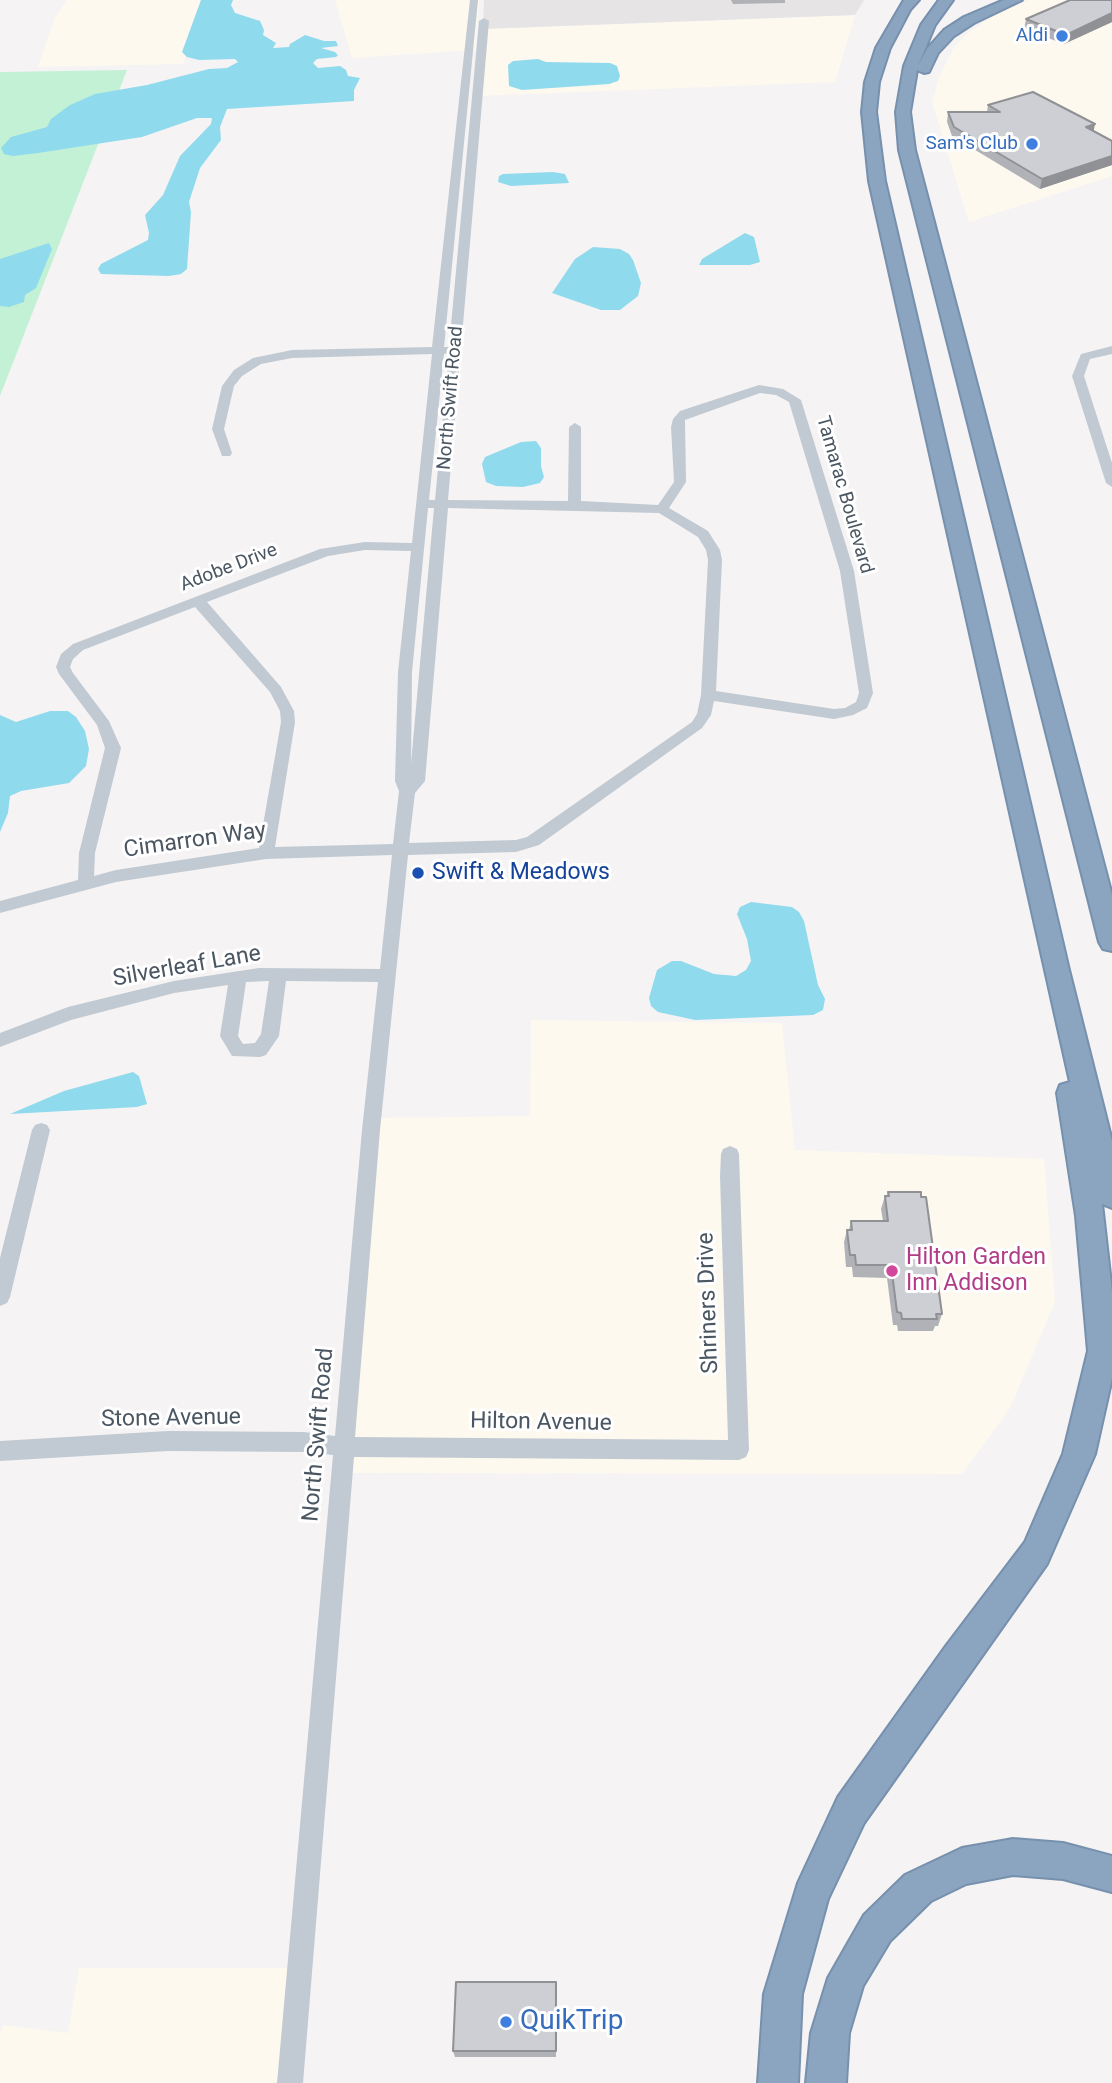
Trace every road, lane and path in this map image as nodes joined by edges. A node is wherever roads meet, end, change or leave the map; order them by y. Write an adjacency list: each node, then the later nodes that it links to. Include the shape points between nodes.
1 (474, 0): 9 (street, North Swift Road)
2 (485, 0): 10 (street, North Swift Road)
3 (896, 0): 7 (highway, via 872,55)
4 (912, 0): 7 (highway, via 888,39)
5 (946, 0): 8 (highway, via 928,25 911,66 903,112 907,150)
6 (1015, 0): 8 (highway, via 949,33 925,64 916,128)
7 (872, 82): 36 (highway, via 869,112 877,181)
8 (932, 244): 25 (highway)
9 (439, 350): 10 (street); 15 (street, via 283,355 257,361 228,386 218,429); 17 (street, North Swift Road)
10 (454, 350): 18 (street, North Swift Road)
11 (1112, 350): 13 (street)
12 (1071, 351): 13 (street)
13 (1083, 360): 16 (street, via 1079,382)
14 (575, 427): 19 (street)
15 (226, 453)
16 (1112, 483)
17 (423, 504): 18 (street); 21 (street, North Swift Road)
18 (441, 504): 19 (street); 24 (street, North Swift Road, via 417,781)
19 (574, 505): 20 (street)
20 (662, 509): 23 (street, via 703,534 713,550); 23 (street, Tamarac Boulevard, via 680,482 677,427 684,414 759,389 795,400 847,571 866,693 862,705 834,714)
21 (418, 547): 22 (street, Adobe Drive, via 341,548); 24 (street, North Swift Road, via 405,672 403,781)
22 (198, 601): 27 (street, via 276,691 287,711); 28 (street, Adobe Drive, via 78,647 64,661 66,674 104,724 113,747 87,853)
23 (708, 695): 26 (street, Cimarron Way, via 697,725 533,841 495,848)
24 (407, 792): 26 (street, North Swift Road)
25 (1076, 807): 30 (highway); 31 (highway)
26 (401, 848): 27 (street, Cimarron Way); 33 (street, North Swift Road)
27 (266, 853): 28 (street, Cimarron Way)
28 (86, 883): 29 (street, Cimarron Way)
29 (0, 908)
30 (1112, 909)
31 (1112, 942)
32 (278, 975): 33 (street, Silverleaf Lane); 34 (street, Silverleaf Lane); 34 (street, via 270,1036 260,1050 238,1051 229,1036)
33 (387, 976): 41 (street, North Swift Road)
34 (238, 978): 35 (street, Silverleaf Lane, via 174,987 68,1014)
35 (0, 1040)
36 (1077, 1061): 39 (highway); 46 (highway, via 1070,1090 1090,1216 1103,1352 1079,1454 1036,1553 851,1810 811,1896 783,1994)
37 (41, 1130): 40 (street)
38 (730, 1154): 42 (street, Shriners Drive)
39 (1112, 1196)
40 (0, 1297)
41 (342, 1447): 42 (street, Hilton Avenue); 43 (street, Stone Avenue, via 304,1442 168,1441); 45 (street, North Swift Road)
42 (739, 1450)
43 (0, 1451)
44 (1112, 1874): 47 (highway, via 1063,1861 1013,1857 962,1866 918,1888 877,1928 847,1978 830,2033)
45 (289, 2083)
46 (778, 2083)
47 (826, 2083)

